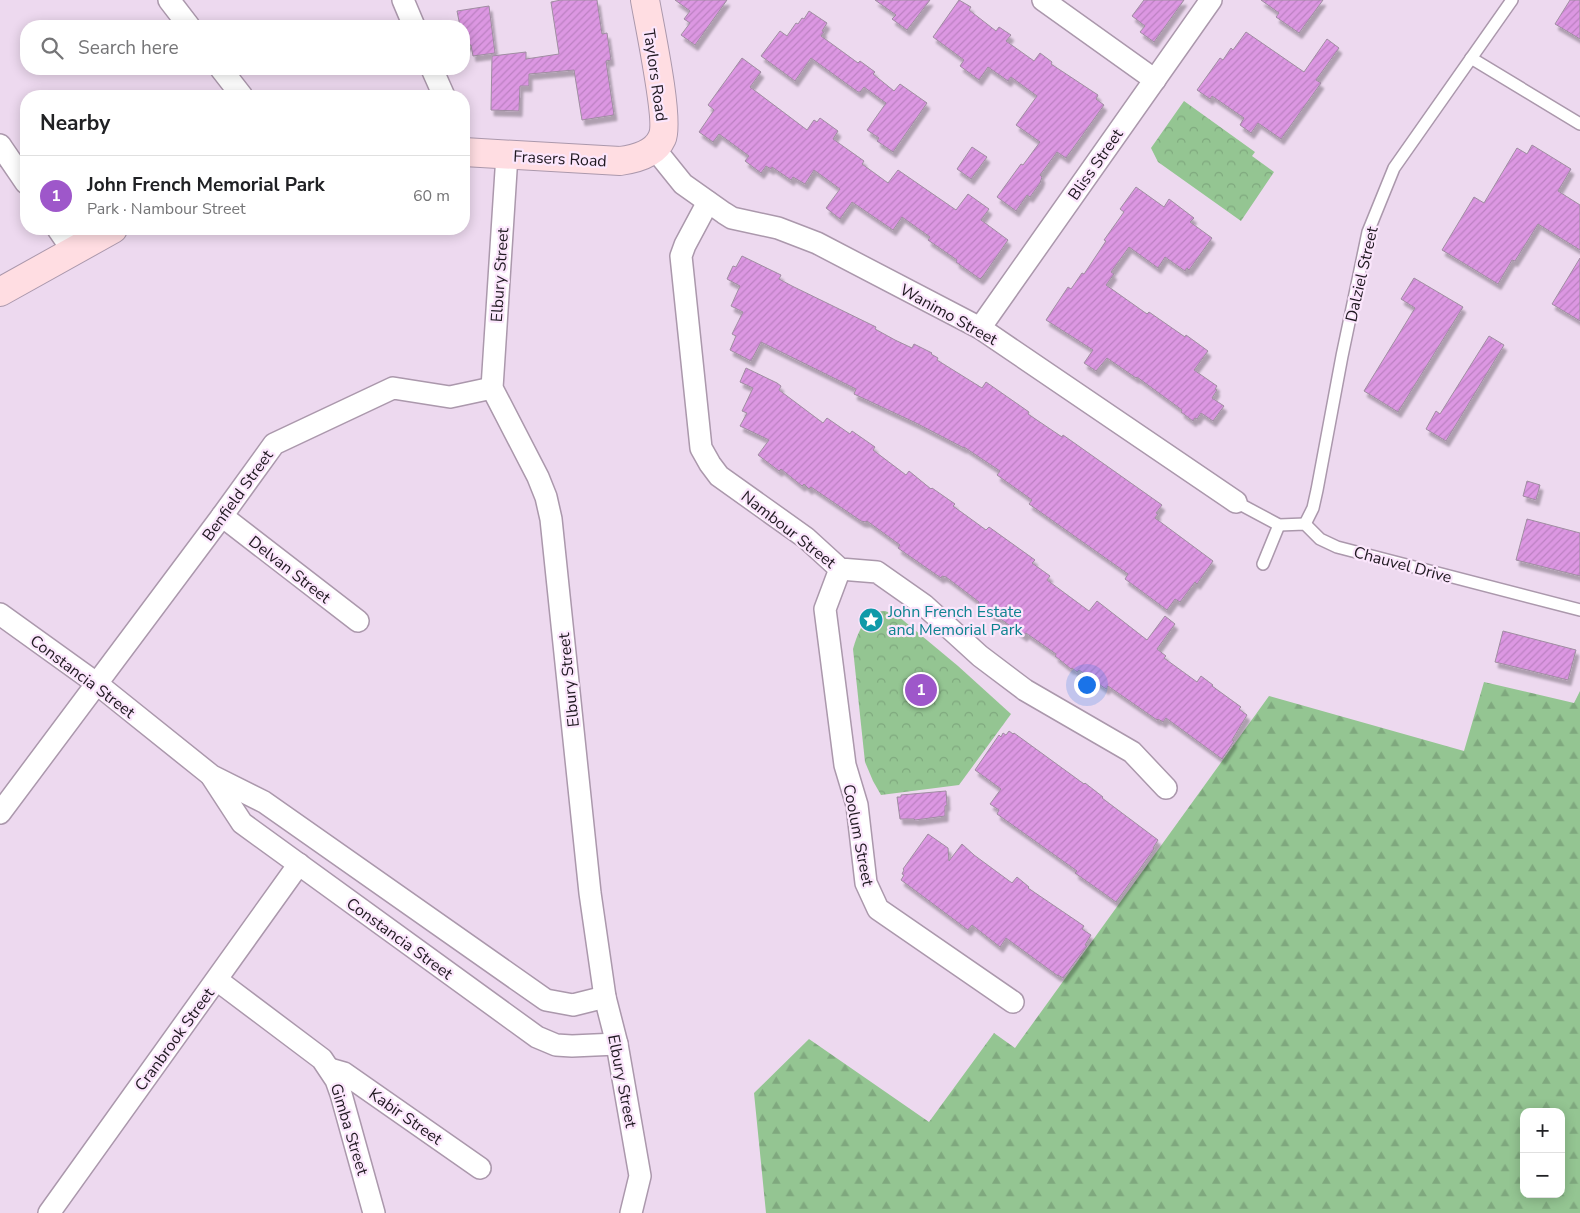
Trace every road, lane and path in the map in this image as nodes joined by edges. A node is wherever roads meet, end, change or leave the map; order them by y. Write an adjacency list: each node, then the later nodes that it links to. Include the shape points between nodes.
1 (169, 0): 7 (street)
2 (402, 0): 8 (street)
3 (645, 0): 17 (street, Taylors Road, via 664,124 663,137)
4 (1043, 0): 12 (street)
5 (1211, 0): 12 (street, Bliss Street)
6 (1512, 0): 9 (lane, Dalziel Street)
7 (184, 20)
8 (411, 20)
9 (1471, 58): 15 (lane); 30 (lane, Dalziel Street, via 1394,168 1368,232 1317,490)
10 (226, 75): 13 (street)
11 (435, 75): 14 (street)
12 (1155, 80): 26 (street, Bliss Street)
13 (237, 90)
14 (441, 90)
15 (1580, 124)
16 (0, 146): 20 (street)
17 (654, 148): 19 (street, Frasers Road, via 643,155 620,161); 21 (street, Wanimo Street, via 683,184)
18 (470, 150): 19 (street, Frasers Road)
19 (507, 155): 27 (street, Elbury Street)
20 (20, 174)
21 (708, 202): 26 (street, Wanimo Street, via 732,218 778,228 816,243); 33 (street, Nambour Street, via 684,245 682,256 701,448 719,476 806,538)
22 (62, 235): 24 (street)
23 (102, 235): 24 (street)
24 (73, 251): 25 (street)
25 (0, 292)
26 (980, 328): 28 (street, Wanimo Street)
27 (492, 388): 29 (street, Benfield Street, via 450,397 393,388 274,444); 43 (street, Elbury Street, via 538,478 551,519 590,893)
28 (1236, 502): 31 (lane)
29 (222, 516): 36 (street, Delvan Street); 37 (street, Benfield Street)
30 (1304, 524): 31 (lane); 34 (lane, Chauvel Drive, via 1320,539 1337,547)
31 (1279, 525): 32 (lane)
32 (1263, 564)
33 (840, 569): 39 (street, Nambour Street, via 877,572 924,605 980,656 1025,690 1132,752); 44 (street, Coolum Street, via 826,609 845,765 857,805 866,883 878,909)
34 (1580, 610)
35 (0, 614): 37 (street, Constancia Street)
36 (358, 621)
37 (96, 683): 38 (street, Constancia Street); 40 (street, Benfield Street)
38 (212, 776): 41 (street, Constancia Street, via 242,823); 43 (street, Constancia Street, via 264,802 546,1000 573,1005)
39 (1166, 788)
40 (0, 813)
41 (300, 864): 42 (street, Cranbrook Street); 45 (street, Constancia Street, via 537,1037 556,1045)
42 (216, 980): 46 (street, Gimba Street); 48 (street, Cranbrook Street)
43 (605, 997): 45 (street, Elbury Street)
44 (1013, 1002)
45 (617, 1044): 50 (street, Elbury Street, via 640,1176)
46 (330, 1068): 47 (street, Kabir Street, via 344,1073); 49 (street, Gimba Street, via 341,1094)
47 (480, 1168)
48 (49, 1213)
49 (374, 1213)
50 (631, 1213)

